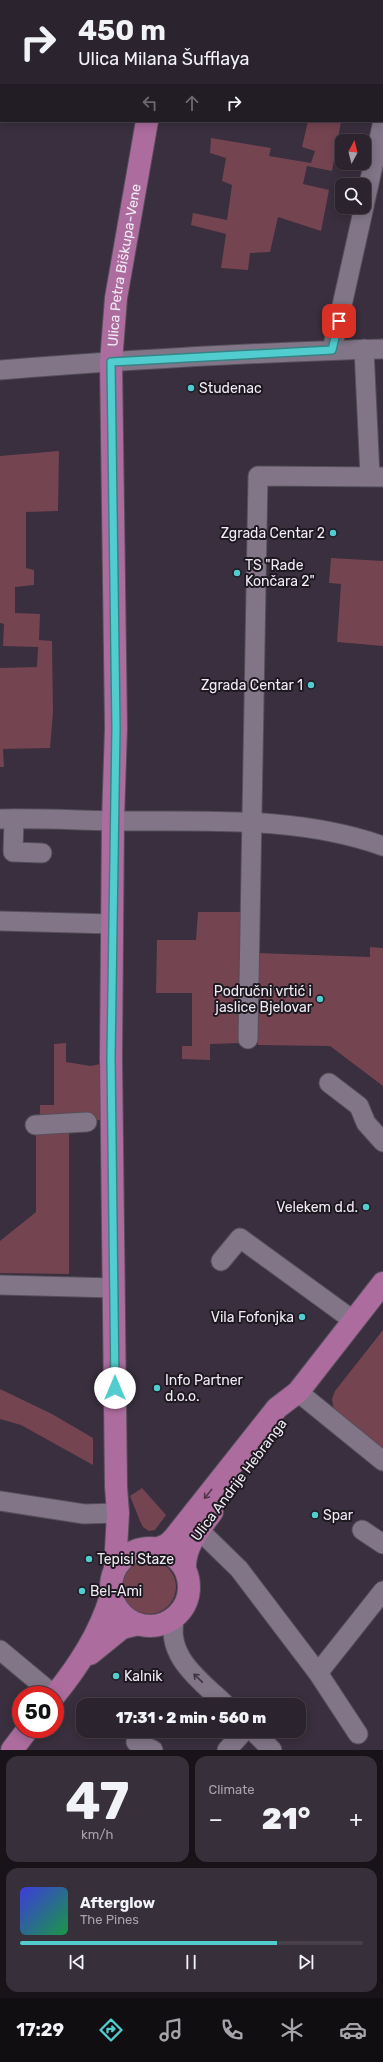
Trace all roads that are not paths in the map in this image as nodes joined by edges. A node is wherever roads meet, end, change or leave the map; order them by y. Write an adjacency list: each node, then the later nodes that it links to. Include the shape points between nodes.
1 (147, 122): 8 (main road, Ulica Petra Biškupa-Vene, via 116,298)
2 (383, 122): 3 (street)
3 (370, 178)
4 (362, 214): 7 (street)
5 (364, 349): 6 (street); 7 (street); 10 (street)
6 (383, 349)
7 (332, 350): 8 (street)
8 (111, 362): 9 (street); 12 (main road, Ulica Petra Biškupa-Vene, via 116,728)
9 (0, 370)
10 (376, 476): 13 (street, via 258,476)
11 (7, 819): 12 (street); 15 (street, via 13,852)
12 (113, 820): 13 (street); 17 (main road, Ulica Petra Biškupa-Vene)
13 (250, 822): 14 (street, via 310,828 368,840); 18 (street)
14 (383, 846)
15 (42, 853)
16 (0, 921): 17 (street)
17 (112, 924): 26 (main road, Ulica Petra Biškupa-Vene)
18 (248, 1039)
19 (329, 1083): 22 (street, via 359,1106 366,1123)
20 (87, 1122): 21 (street)
21 (35, 1125)
22 (383, 1142)
23 (221, 1261): 27 (street, via 240,1238)
24 (383, 1283): 27 (main road, Ulica Andrije Hebranga)
25 (0, 1285): 26 (street)
26 (114, 1288): 31 (main road, Ulica Petra Biškupa-Vene)
27 (354, 1321): 28 (main road, Ulica Andrije Hebranga)
28 (298, 1392): 29 (street); 32 (main road, Ulica Andrije Hebranga, via 290,1413); 35 (main road, Ulica Andrije Hebranga, one-way to 35, via 277,1408 174,1538 168,1544)
29 (383, 1461)
30 (0, 1501): 31 (street, via 84,1514)
31 (118, 1513): 35 (main road, Ulica Petra Biškupa-Vene, via 137,1542); 36 (main road, Ulica Petra Biškupa-Vene)
32 (199, 1530): 37 (main road, Ulica Andrije Hebranga, via 187,1548); 44 (street, via 239,1568)
33 (362, 1530): 34 (street)
34 (383, 1544)
35 (153, 1548): 36 (main road, via 135,1550 123,1557); 37 (main road, via 171,1553)
36 (115, 1568): 39 (main road, via 110,1587)
37 (185, 1568): 40 (main road, via 189,1581 188,1595 184,1607)
38 (383, 1591): 44 (street)
39 (111, 1596): 41 (main road, via 117,1609 126,1618); 43 (main road, via 98,1631)
40 (175, 1617): 41 (main road, via 164,1624); 47 (street, one-way to 40, via 189,1668 175,1648 172,1632)
41 (138, 1624): 43 (main road, via 122,1628)
42 (0, 1650): 45 (street)
43 (80, 1663): 46 (main road)
44 (318, 1673): 48 (street)
45 (43, 1686)
46 (61, 1686)
47 (219, 1698)
48 (358, 1734)
49 (21, 1738): 53 (main road)
50 (238, 1738): 55 (street)
51 (260, 1738): 56 (street)
52 (136, 1742): 54 (street)
53 (12, 1750)
54 (153, 1750)
55 (227, 1750)
56 (272, 1750)

